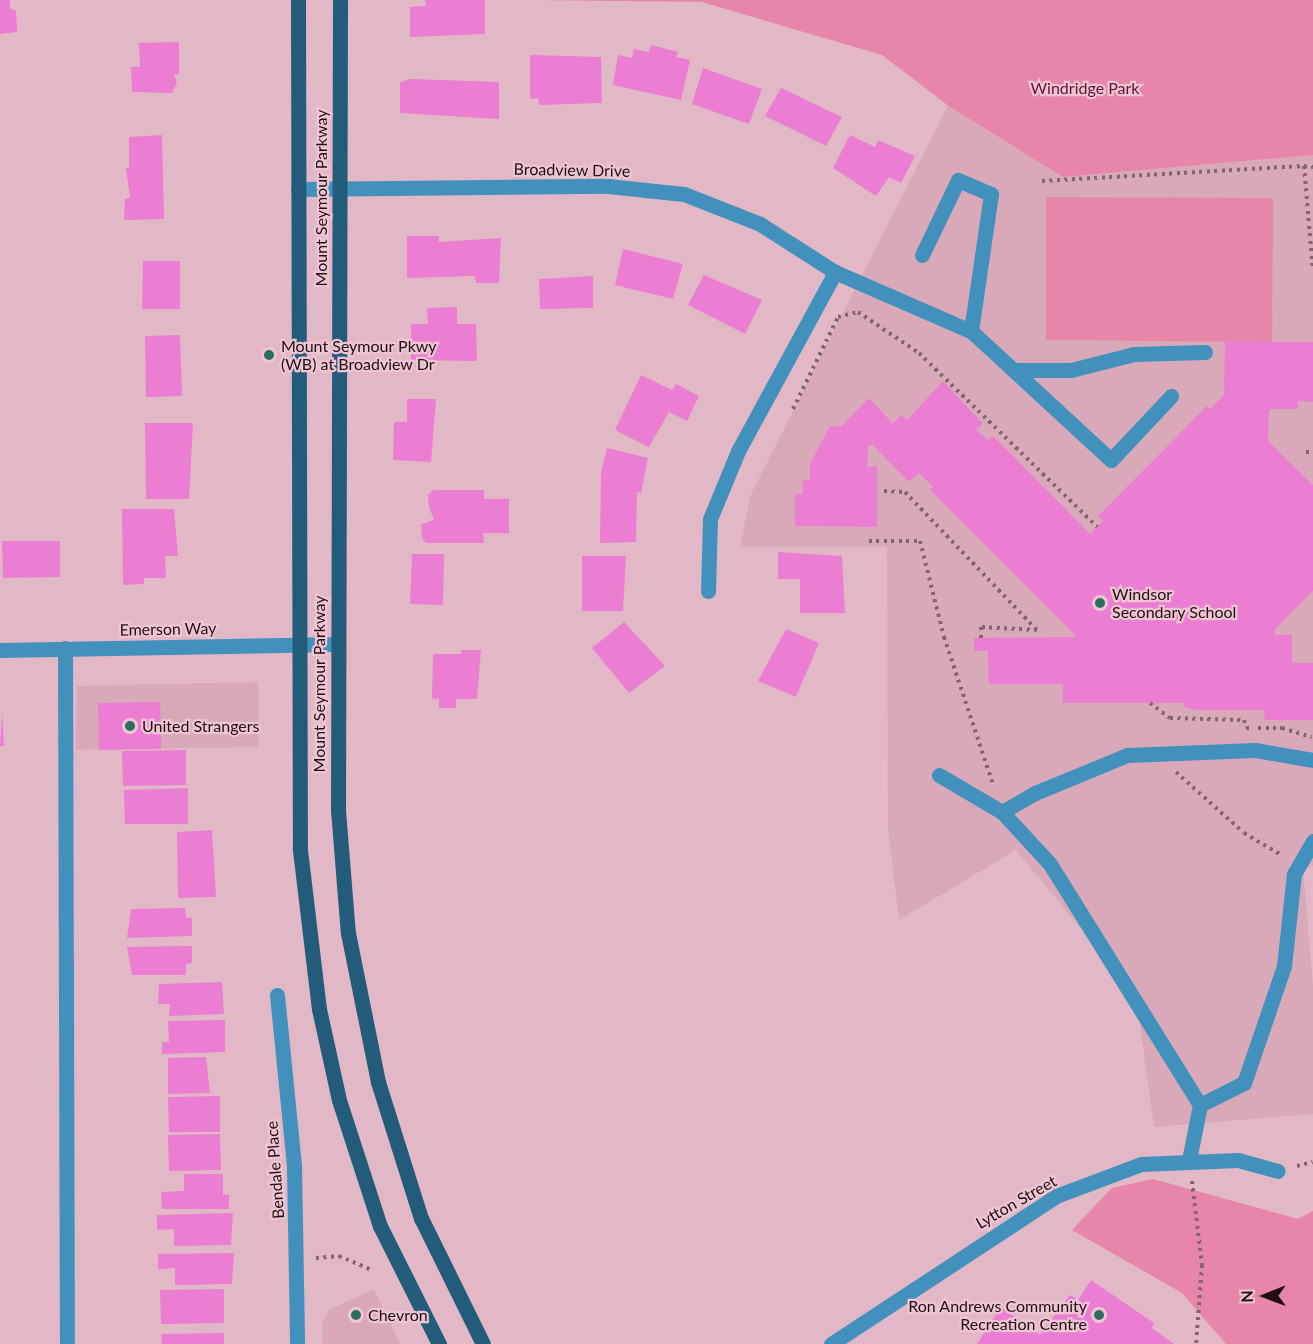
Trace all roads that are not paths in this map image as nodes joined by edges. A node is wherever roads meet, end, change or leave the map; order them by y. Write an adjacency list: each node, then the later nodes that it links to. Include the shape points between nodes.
1 (298, 0): 3 (main road, Mount Seymour Parkway)
2 (340, 0): 4 (main road, Mount Seymour Parkway)
3 (298, 189): 4 (street, Broadview Drive); 12 (main road, Mount Seymour Parkway)
4 (340, 189): 6 (street, Broadview Drive, via 608,186 684,194 760,224); 13 (main road, Mount Seymour Parkway)
5 (922, 255): 7 (street, via 958,180 991,194)
6 (835, 272): 7 (street, Broadview Drive); 11 (street, via 738,451 710,519)
7 (971, 331): 9 (street, Broadview Drive)
8 (1205, 352): 9 (street, via 1134,354 1071,370)
9 (1014, 370): 10 (street, Broadview Drive, via 1111,460)
10 (1172, 396)
11 (708, 591)
12 (298, 644): 13 (street, Emerson Way); 14 (street, Emerson Way); 26 (main road, Mount Seymour Parkway, via 300,850 319,1009 339,1100 380,1226)
13 (337, 644): 27 (main road, Mount Seymour Parkway, via 338,821 348,933 378,1082 421,1218)
14 (65, 648): 15 (street, Emerson Way); 24 (street)
15 (0, 650)
16 (1313, 760): 18 (street, via 1255,750 1127,755 1035,793)
17 (939, 775): 18 (street)
18 (1002, 812): 21 (street, via 1050,864)
19 (1313, 841): 21 (street, via 1294,874 1284,966 1245,1083)
20 (277, 995): 25 (street, Bendale Place, via 294,1166)
21 (1200, 1106): 22 (street)
22 (1189, 1160): 23 (street, Lytton Street, via 1238,1160); 28 (street, Lytton Street, via 1141,1164 1056,1196)
23 (1278, 1171)
24 (67, 1344)
25 (297, 1344)
26 (439, 1344)
27 (483, 1344)
28 (831, 1344)

